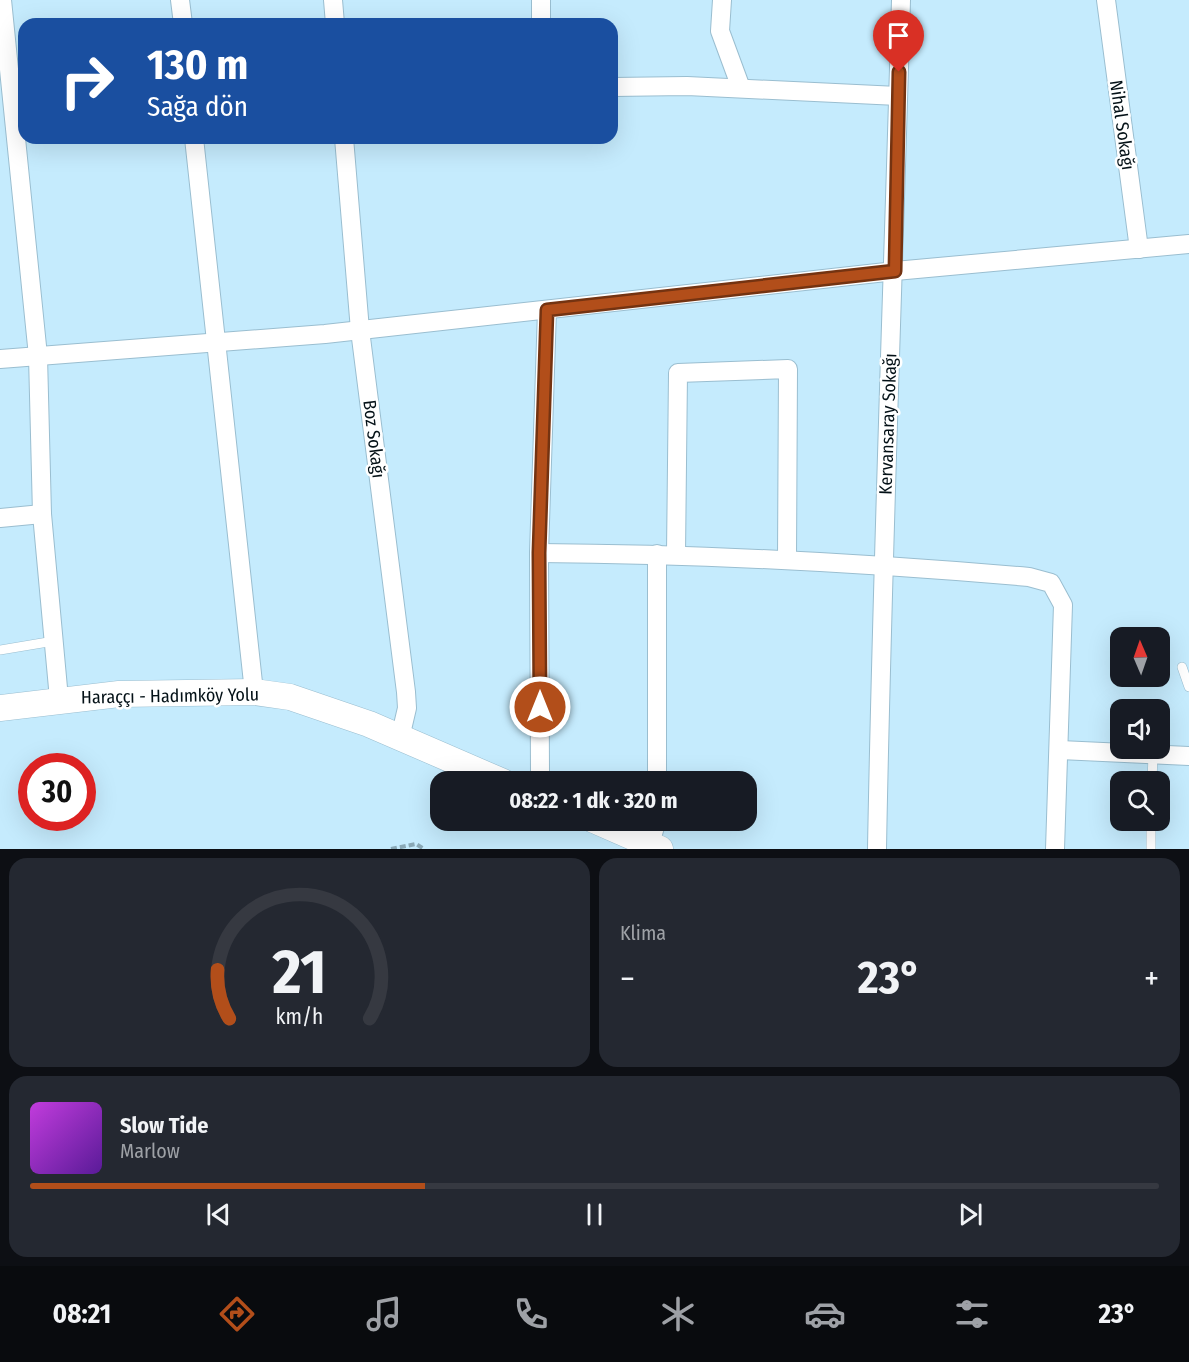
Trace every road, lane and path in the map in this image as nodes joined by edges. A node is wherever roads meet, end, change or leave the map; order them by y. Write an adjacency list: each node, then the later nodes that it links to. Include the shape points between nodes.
1 (180, 0): 8 (street)
2 (333, 0): 9 (street)
3 (542, 0): 10 (street)
4 (722, 0): 12 (street, via 720,31)
5 (901, 0): 13 (street, Kervansaray Sokağı)
6 (1106, 0): 17 (street, Nihal Sokağı)
7 (1, 1): 22 (street)
8 (182, 18)
9 (334, 18)
10 (541, 18)
11 (618, 87): 12 (street)
12 (741, 88): 13 (street)
13 (898, 96): 18 (street, Kervansaray Sokağı)
14 (195, 144): 21 (street)
15 (344, 144): 20 (street, Boz Sokağı)
16 (1189, 244): 17 (street)
17 (1139, 249): 18 (street)
18 (895, 271): 19 (street); 30 (street, Kervansaray Sokağı)
19 (547, 310): 20 (street); 26 (street)
20 (360, 330): 21 (street); 38 (street, Boz Sokağı, via 406,692 407,708)
21 (215, 342): 22 (street); 35 (street)
22 (38, 356): 23 (street); 24 (street)
23 (0, 359)
24 (42, 514): 25 (street); 31 (street)
25 (0, 518)
26 (539, 553): 27 (street); 44 (street)
27 (657, 554): 28 (street); 45 (street)
28 (676, 554): 29 (street); 29 (street, via 678,373 788,369)
29 (787, 559): 30 (street)
30 (883, 564): 39 (street, via 1029,577 1051,583 1063,605); 52 (street, Kervansaray Sokağı)
31 (54, 641): 32 (lane); 36 (street)
32 (0, 650)
33 (1182, 667): 34 (lane)
34 (1189, 687)
35 (254, 692): 36 (main road, Haraççı - Hadımköy Yolu); 38 (main road, Haraççı - Hadımköy Yolu, via 290,697)
36 (59, 699): 37 (main road, Haraççı - Hadımköy Yolu)
37 (0, 708)
38 (400, 738): 43 (main road, Haraççı - Hadımköy Yolu)
39 (1060, 750): 40 (street); 53 (street)
40 (1110, 752)
41 (1170, 755): 42 (street)
42 (1189, 756)
43 (477, 771)
44 (540, 771)
45 (657, 771)
46 (619, 831): 49 (main road)
47 (656, 831): 49 (street)
48 (1151, 831): 54 (lane)
49 (655, 847)
50 (391, 849): 51 (path, via 416,844)
51 (424, 849)
52 (877, 849)
53 (1055, 849)
54 (1151, 849)

